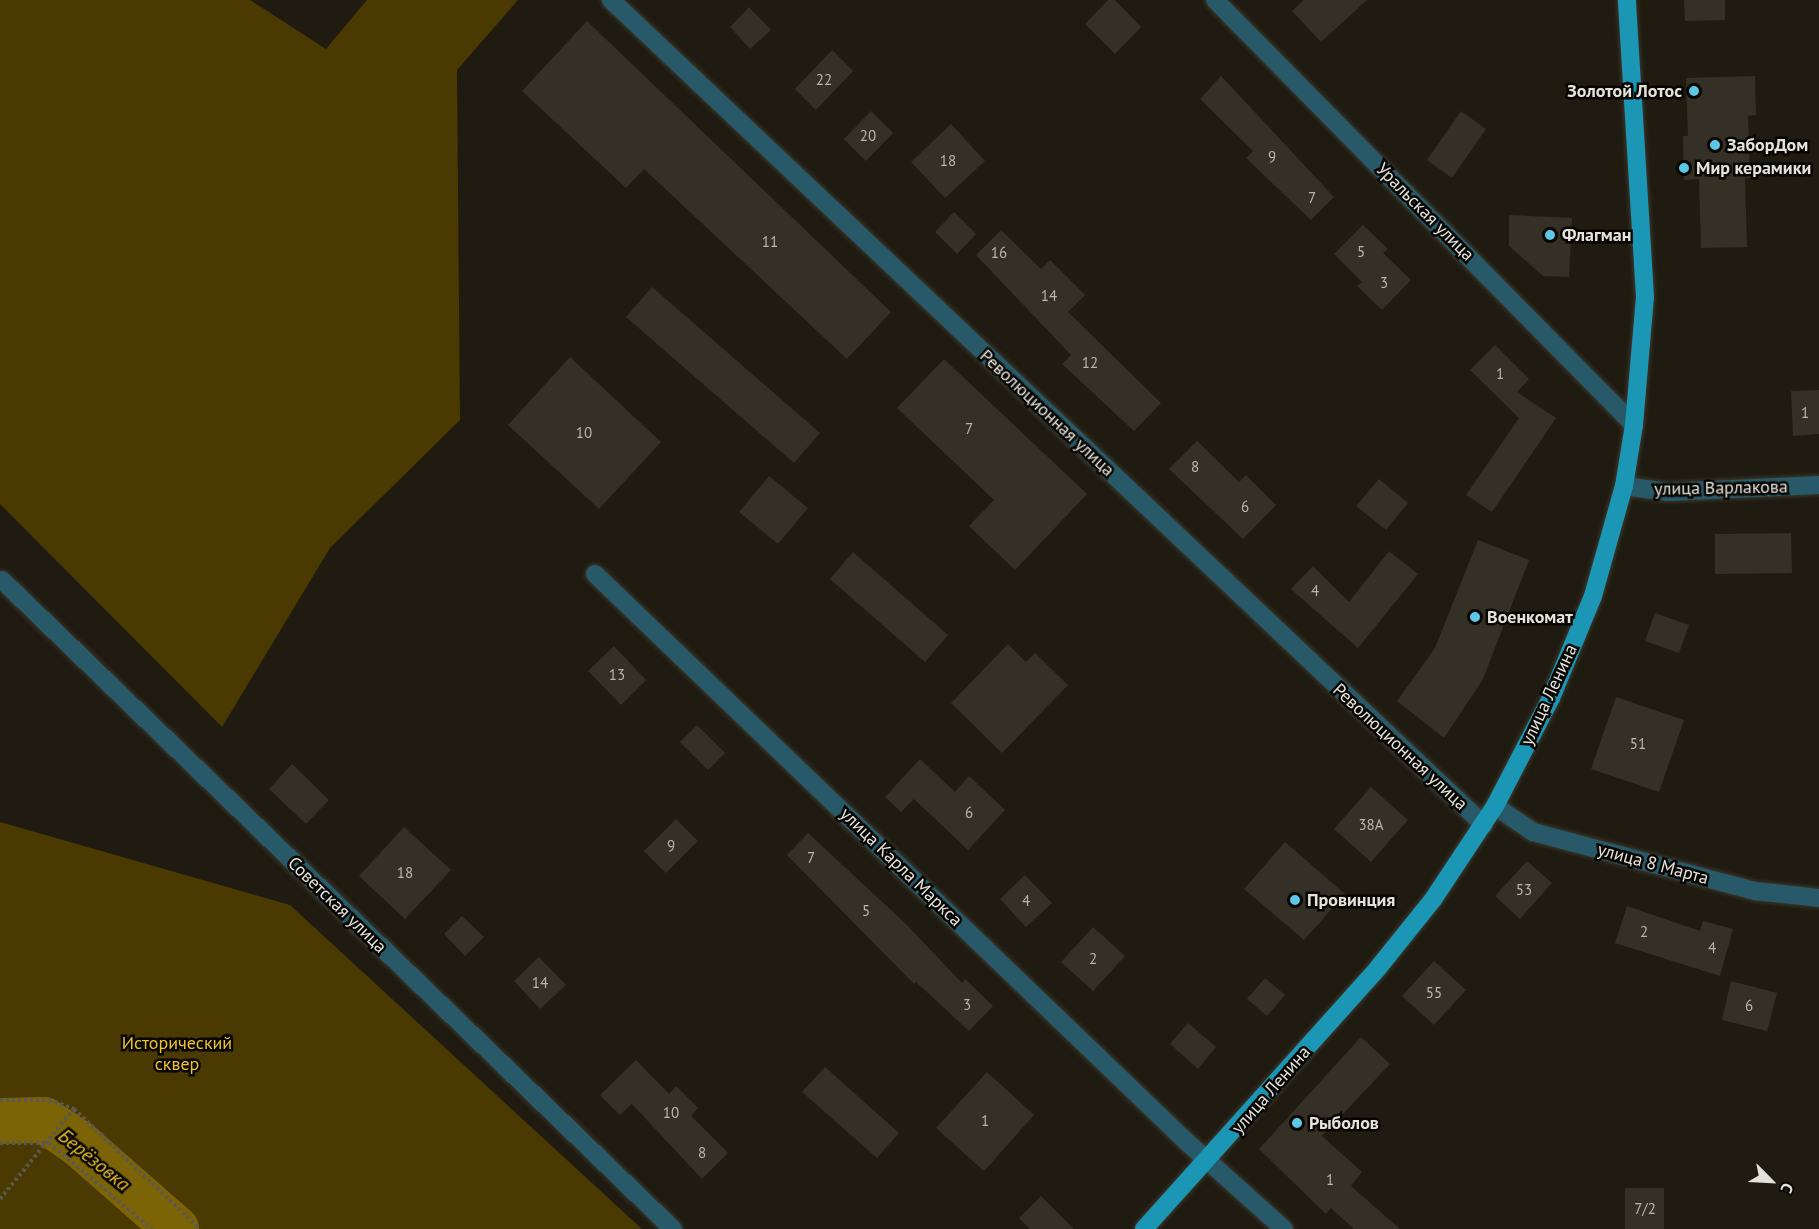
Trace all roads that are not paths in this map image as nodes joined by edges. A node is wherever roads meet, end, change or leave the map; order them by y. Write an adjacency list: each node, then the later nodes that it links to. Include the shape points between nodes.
1 (611, 0): 10 (street, Революционная улица)
2 (1215, 0): 4 (street, Уральская улица)
3 (1627, 0): 4 (main road, улица Ленина, via 1645,297)
4 (1634, 425): 6 (main road, улица Ленина)
5 (1819, 485): 6 (street, улица Варлакова, via 1668,492)
6 (1624, 486): 9 (main road, улица Ленина, via 1593,596 1551,698)
7 (595, 574): 12 (street, улица Карла Маркса)
8 (2, 580): 13 (street, Советская улица, via 629,1196)
9 (1495, 806): 10 (main road, улица Ленина); 11 (street, улица 8 Марта, via 1533,832 1755,891)
10 (1484, 825): 12 (main road, улица Ленина, via 1434,898 1378,968)
11 (1819, 898)
12 (1208, 1161): 14 (main road, улица Ленина); 15 (street, улица Карла Маркса)
13 (673, 1229)
14 (1144, 1229)
15 (1284, 1229)

